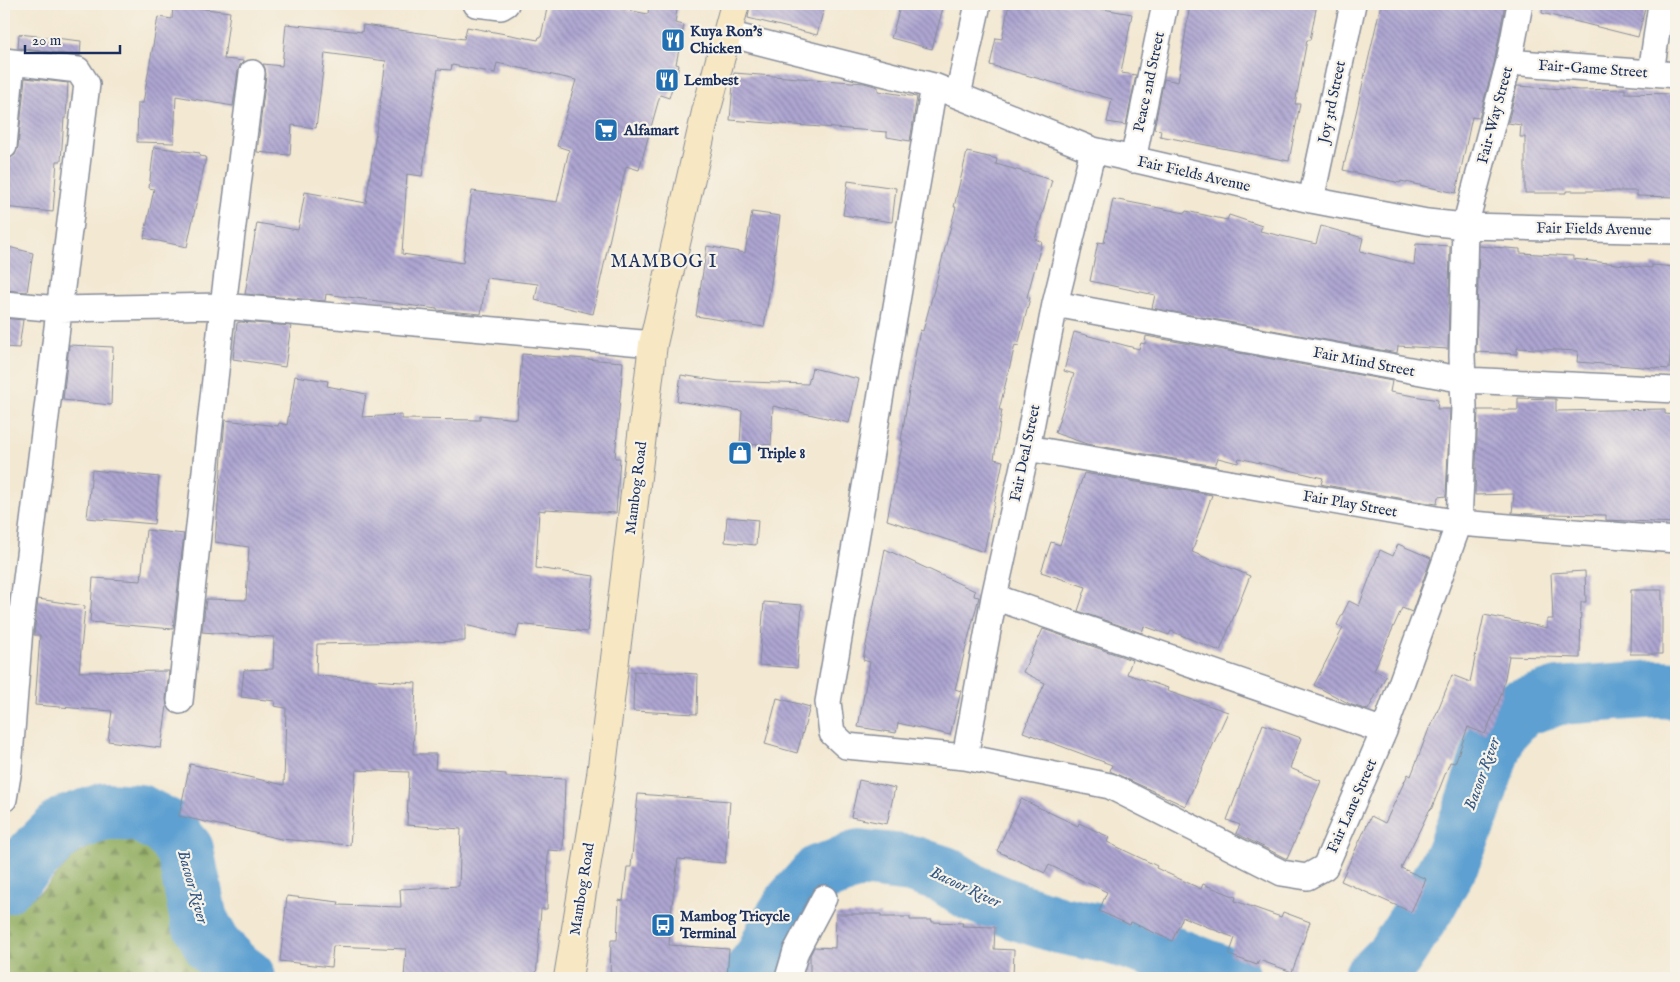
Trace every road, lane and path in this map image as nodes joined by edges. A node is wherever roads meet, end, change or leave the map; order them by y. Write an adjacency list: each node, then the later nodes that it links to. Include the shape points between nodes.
1 (476, 4): 2 (street, via 501,7)
2 (506, 4)
3 (735, 4): 9 (main road, Mambog Road)
4 (978, 4): 16 (street)
5 (1165, 4): 19 (street, Peace 2nd Street)
6 (1353, 4): 20 (street, Joy 3rd Street)
7 (1520, 4): 11 (street, Fair-Way Street)
8 (1661, 4): 13 (street)
9 (728, 34): 15 (street, Fair Fields Avenue); 27 (main road, Mambog Road, via 706,112)
10 (8, 62): 17 (street); 26 (street, via 78,70 87,84)
11 (1509, 62): 13 (street, Fair-Game Street); 21 (street, Fair-Way Street)
12 (252, 73): 25 (street)
13 (1651, 73): 14 (street, Fair-Game Street)
14 (1676, 76)
15 (934, 86): 16 (street, Fair Fields Avenue); 37 (street, Fair Lane Street, via 828,702 832,733 846,746)
16 (958, 95): 18 (street, Fair Fields Avenue)
17 (4, 146)
18 (1093, 150): 19 (street, Fair Fields Avenue); 24 (street, Fair Deal Street)
19 (1133, 160): 20 (street, Fair Fields Avenue)
20 (1311, 200): 21 (street, Fair Fields Avenue)
21 (1465, 226): 22 (street, Fair Fields Avenue); 28 (street, Fair-Way Street)
22 (1676, 231)
23 (4, 304): 26 (street)
24 (1055, 304): 28 (street, Fair Mind Street); 30 (street, Fair Deal Street)
25 (223, 306): 26 (street); 27 (street); 35 (street)
26 (59, 309): 34 (street)
27 (654, 344): 40 (main road, Mambog Road, via 601,775)
28 (1464, 380): 29 (street, Fair Mind Street); 31 (street, Fair Lane Street)
29 (1676, 390)
30 (1027, 448): 31 (street, Fair Play Street); 33 (street, Fair Deal Street)
31 (1459, 523): 32 (street, Fair Play Street); 36 (street, Fair Lane Street)
32 (1676, 540)
33 (994, 597): 36 (street); 37 (street, Fair Deal Street)
34 (12, 627): 38 (street, via 9,769)
35 (180, 701)
36 (1384, 731): 37 (street, Fair Lane Street, via 1325,866 1307,877 1282,873 1110,786)
37 (965, 757)
38 (4, 799)
39 (824, 898): 41 (street, via 796,951)
40 (568, 978)
41 (788, 978)

